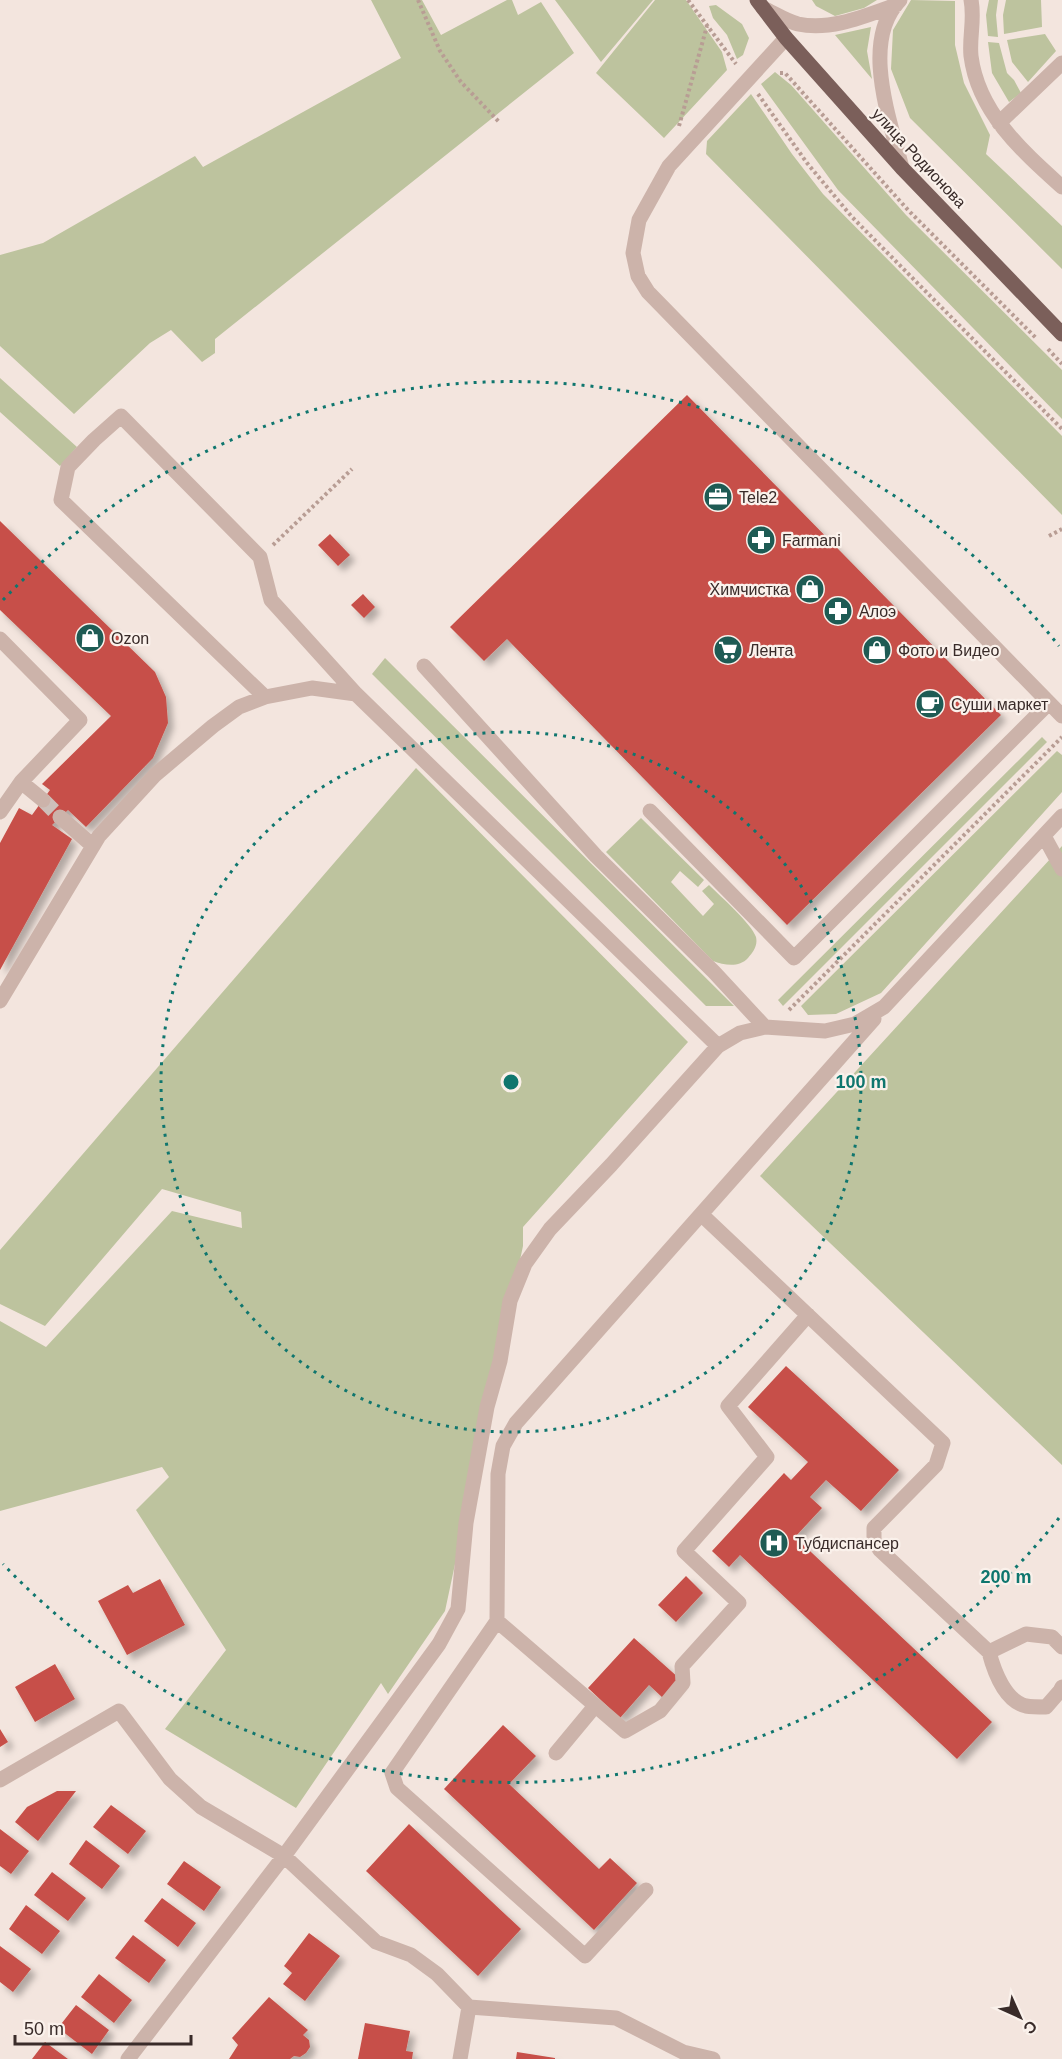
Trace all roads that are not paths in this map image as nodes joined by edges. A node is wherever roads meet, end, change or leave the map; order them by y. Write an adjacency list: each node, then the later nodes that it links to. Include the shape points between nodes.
1 (972, 0): 6 (street, via 971,55 979,90)
2 (898, 2): 3 (street, via 857,18 820,26 796,24); 7 (street, via 881,34 881,75)
3 (760, 4): 4 (main road, улица Родионова)
4 (786, 38): 7 (main road, улица Родионова); 14 (street, via 669,166 639,220 633,253 638,276 648,292)
5 (1062, 63): 6 (street)
6 (999, 123): 8 (street)
7 (902, 168): 9 (main road, улица Родионова)
8 (1062, 187)
9 (1062, 334)
10 (0, 639): 16 (street, via 80,720)
11 (423, 666): 27 (street, via 596,856)
12 (356, 694): 13 (street, via 312,688); 13 (street, via 271,600 260,558 121,416 68,467 61,500); 28 (street)
13 (265, 697): 23 (street, via 239,707 155,775)
14 (1049, 703): 15 (street); 18 (street, via 794,958)
15 (1062, 716)
16 (21, 782): 17 (street); 19 (street)
17 (43, 800)
18 (650, 811)
19 (0, 812)
20 (1062, 816): 22 (street)
21 (60, 817): 23 (street)
22 (1044, 836): 24 (street); 26 (street)
23 (93, 846): 25 (street)
24 (1062, 869)
25 (0, 1001)
26 (884, 1007): 27 (street, via 855,1024 825,1031); 29 (street)
27 (769, 1027): 28 (street, via 740,1033)
28 (718, 1046): 38 (street, via 550,1229 525,1264 510,1301 487,1407 466,1523 458,1609 439,1644)
29 (702, 1215): 30 (street); 31 (street, via 516,1424 503,1446 498,1474)
30 (808, 1316): 33 (street, via 943,1443 936,1465 874,1528 874,1541); 35 (street, via 728,1406 767,1457 684,1551 739,1603 682,1666 683,1683 660,1711 625,1731)
31 (497, 1621): 35 (street); 39 (street, via 392,1773 397,1788 585,1956)
32 (1062, 1647): 33 (street, via 1052,1637 1026,1634)
33 (989, 1653): 34 (street, via 994,1673 1024,1706 1046,1707)
34 (1062, 1687)
35 (595, 1706): 36 (street)
36 (556, 1753)
37 (0, 1780): 38 (street, via 119,1711 170,1779 201,1807)
38 (284, 1856): 40 (street, via 376,1942 411,1955 437,1974); 41 (street)
39 (646, 1890)
40 (469, 2007): 42 (street); 43 (street, via 616,2018 683,2052)
41 (128, 2059)
42 (460, 2059)
43 (712, 2059)

